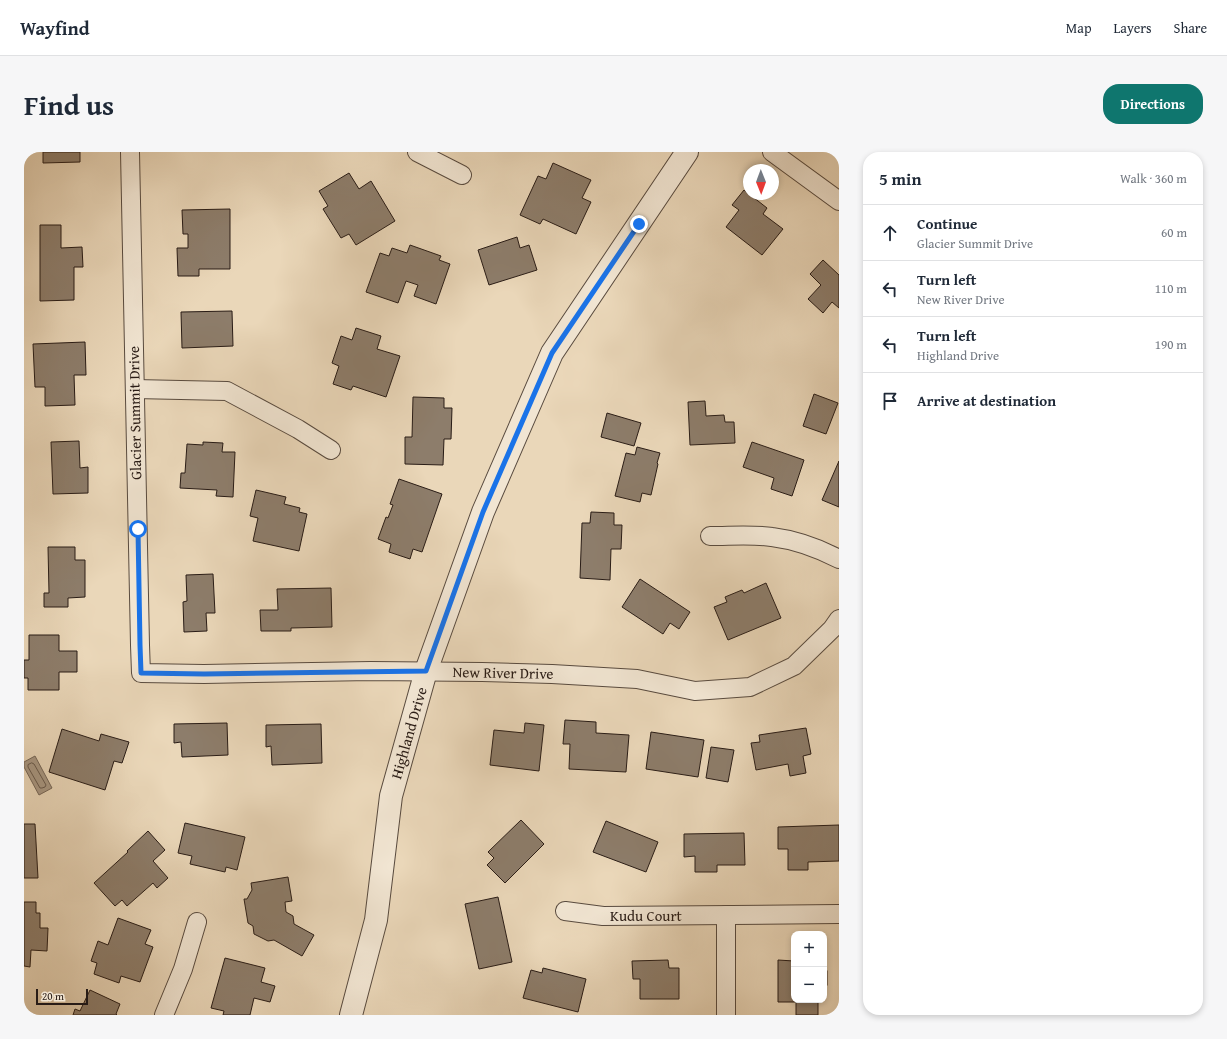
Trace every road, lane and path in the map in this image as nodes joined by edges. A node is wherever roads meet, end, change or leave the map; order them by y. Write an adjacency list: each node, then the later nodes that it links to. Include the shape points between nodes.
1 (130, 152): 7 (street, Glacier Summit Drive)
2 (417, 152): 5 (street)
3 (687, 152): 12 (street, Highland Drive, via 552,353 483,512)
4 (772, 152): 6 (street)
5 (462, 175)
6 (839, 201)
7 (134, 389): 8 (street, via 227,391); 13 (street, Glacier Summit Drive)
8 (332, 450)
9 (710, 536): 10 (street, via 771,536 822,550)
10 (839, 559)
11 (839, 619): 12 (street, New River Drive, via 794,666 750,687 695,691 637,679)
12 (426, 671): 13 (street, New River Drive); 19 (street, Highland Drive, via 391,796 376,920)
13 (141, 673)
14 (565, 911): 16 (street, Kudu Court, via 603,916)
15 (839, 914): 16 (street, Kudu Court)
16 (726, 915): 20 (street)
17 (197, 922): 18 (street, via 183,969)
18 (164, 1015)
19 (351, 1015)
20 (726, 1015)

